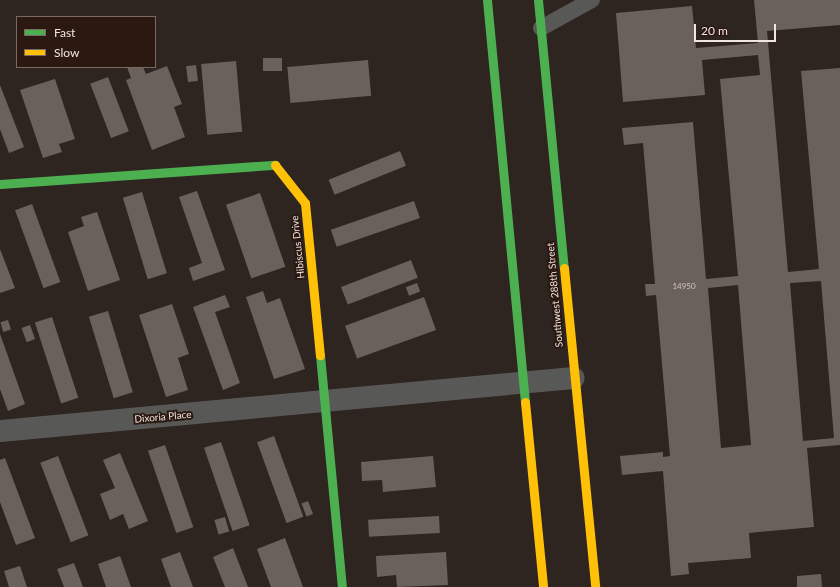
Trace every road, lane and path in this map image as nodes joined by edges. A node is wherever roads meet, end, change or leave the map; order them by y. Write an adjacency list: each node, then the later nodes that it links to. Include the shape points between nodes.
1 (487, 0): 7 (main road)
2 (538, 0): 4 (main road, Southwest 288th Street)
3 (592, 0): 4 (lane)
4 (541, 28): 6 (main road, Southwest 288th Street)
5 (0, 184): 8 (main road, Hibiscus Drive, via 275,165 305,203)
6 (574, 378): 7 (street, Dixoria Place); 12 (main road, Southwest 288th Street)
7 (525, 383): 8 (street, Dixoria Place); 11 (main road)
8 (325, 403): 9 (street, Dixoria Place); 10 (main road, Hibiscus Drive)
9 (0, 431)
10 (342, 587)
11 (543, 587)
12 (594, 587)

